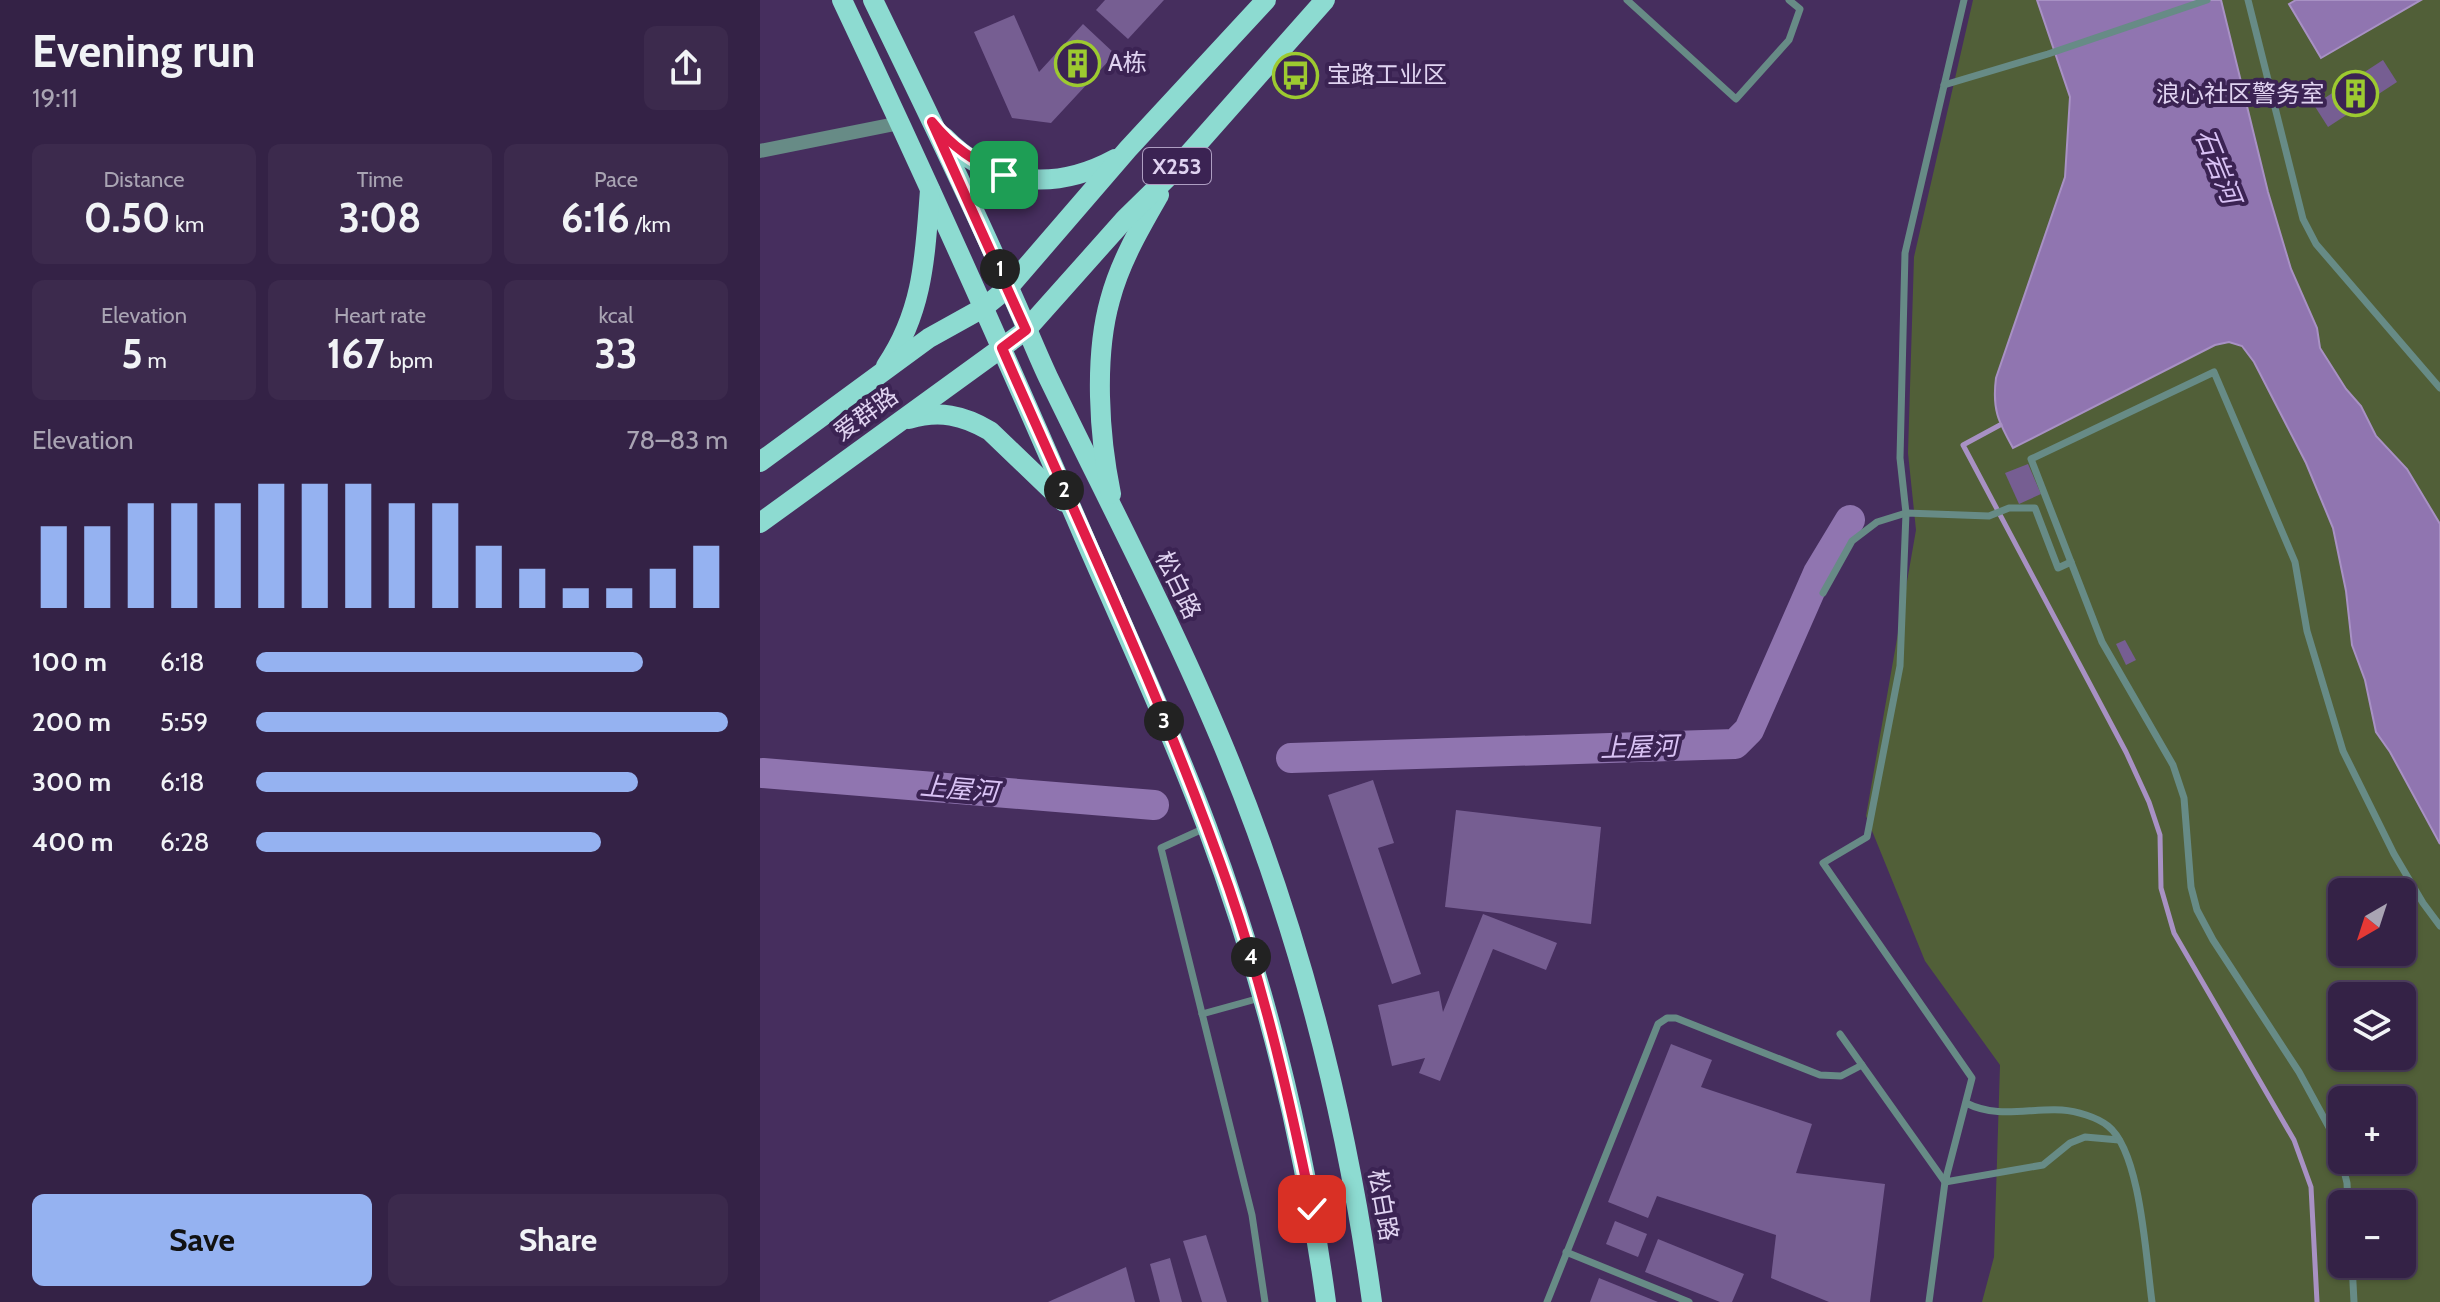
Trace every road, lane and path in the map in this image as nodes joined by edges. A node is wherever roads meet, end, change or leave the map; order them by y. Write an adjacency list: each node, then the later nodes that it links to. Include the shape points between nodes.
1 (842, 0): 12 (main road)
2 (873, 0): 11 (main road, 松白路)
3 (1266, 0): 13 (main road, X253)
4 (1325, 0): 15 (main road, X253)
5 (1627, 0): 6 (lane, via 1736,99 1789,40 1800,9)
6 (1789, 0)
7 (1964, 0): 10 (lane)
8 (2207, 0): 10 (lane)
9 (2248, 0): 22 (lane, via 2303,219 2316,244)
10 (1944, 85): 26 (lane, via 1905,253 1900,458)
11 (932, 122): 13 (main road, via 973,160 1024,180 1085,172); 17 (main road, 松白路)
12 (900, 123): 14 (street); 16 (main road)
13 (1128, 149): 17 (main road, X253)
14 (760, 151)
15 (1171, 174): 19 (main road, X253); 27 (main road, via 1125,259 1102,333 1105,447)
16 (930, 186): 18 (main road); 21 (main road, via 916,303 894,354)
17 (1009, 287): 18 (main road, X253); 19 (main road, 松白路)
18 (983, 308): 20 (main road); 21 (main road, 爱群路)
19 (1026, 330): 20 (main road, 爱群路); 27 (main road, 松白路)
20 (1002, 348): 23 (main road, 爱群路); 25 (main road)
21 (878, 375): 24 (main road, 爱群路)
22 (2440, 388)
23 (898, 423): 25 (main road, via 944,413 976,423); 28 (main road, 爱群路)
24 (760, 462)
25 (1073, 510): 31 (main road)
26 (1906, 513): 29 (lane, via 1989,516 2009,508 2035,508 2058,568); 30 (lane, via 1877,522 1852,541); 37 (lane, via 1900,666 1867,837 1823,863 1972,1078)
27 (1118, 521): 45 (main road, 松白路, via 1199,687 1280,901 1328,1070)
28 (760, 523)
29 (2071, 562): 32 (lane, via 2031,459 2214,372 2295,562 2307,631 2343,751 2394,854); 40 (lane, via 2109,656 2173,765 2184,798 2197,910 2337,1142)
30 (1823, 593)
31 (1207, 827): 33 (main road); 34 (lane, via 1161,848)
32 (2440, 926)
33 (1262, 997): 34 (lane); 44 (main road, via 1299,1145)
34 (1202, 1014): 43 (lane, via 1252,1215)
35 (1840, 1034): 36 (lane)
36 (1862, 1065): 39 (lane); 41 (lane, via 1841,1076 1820,1075 1667,1018 1658,1024)
37 (1966, 1103): 38 (lane, via 2009,1113 2064,1110 2089,1116 2109,1126); 39 (lane)
38 (2119, 1140): 39 (lane, via 2085,1137 2043,1165); 49 (lane, via 2133,1168)
39 (1945, 1182): 48 (lane)
40 (2347, 1190)
41 (1566, 1252): 46 (lane); 47 (lane)
42 (2353, 1278): 50 (lane)
43 (1265, 1302)
44 (1326, 1302)
45 (1372, 1302)
46 (1547, 1302)
47 (1689, 1302)
48 (1929, 1302)
49 (2152, 1302)
50 (2354, 1302)

